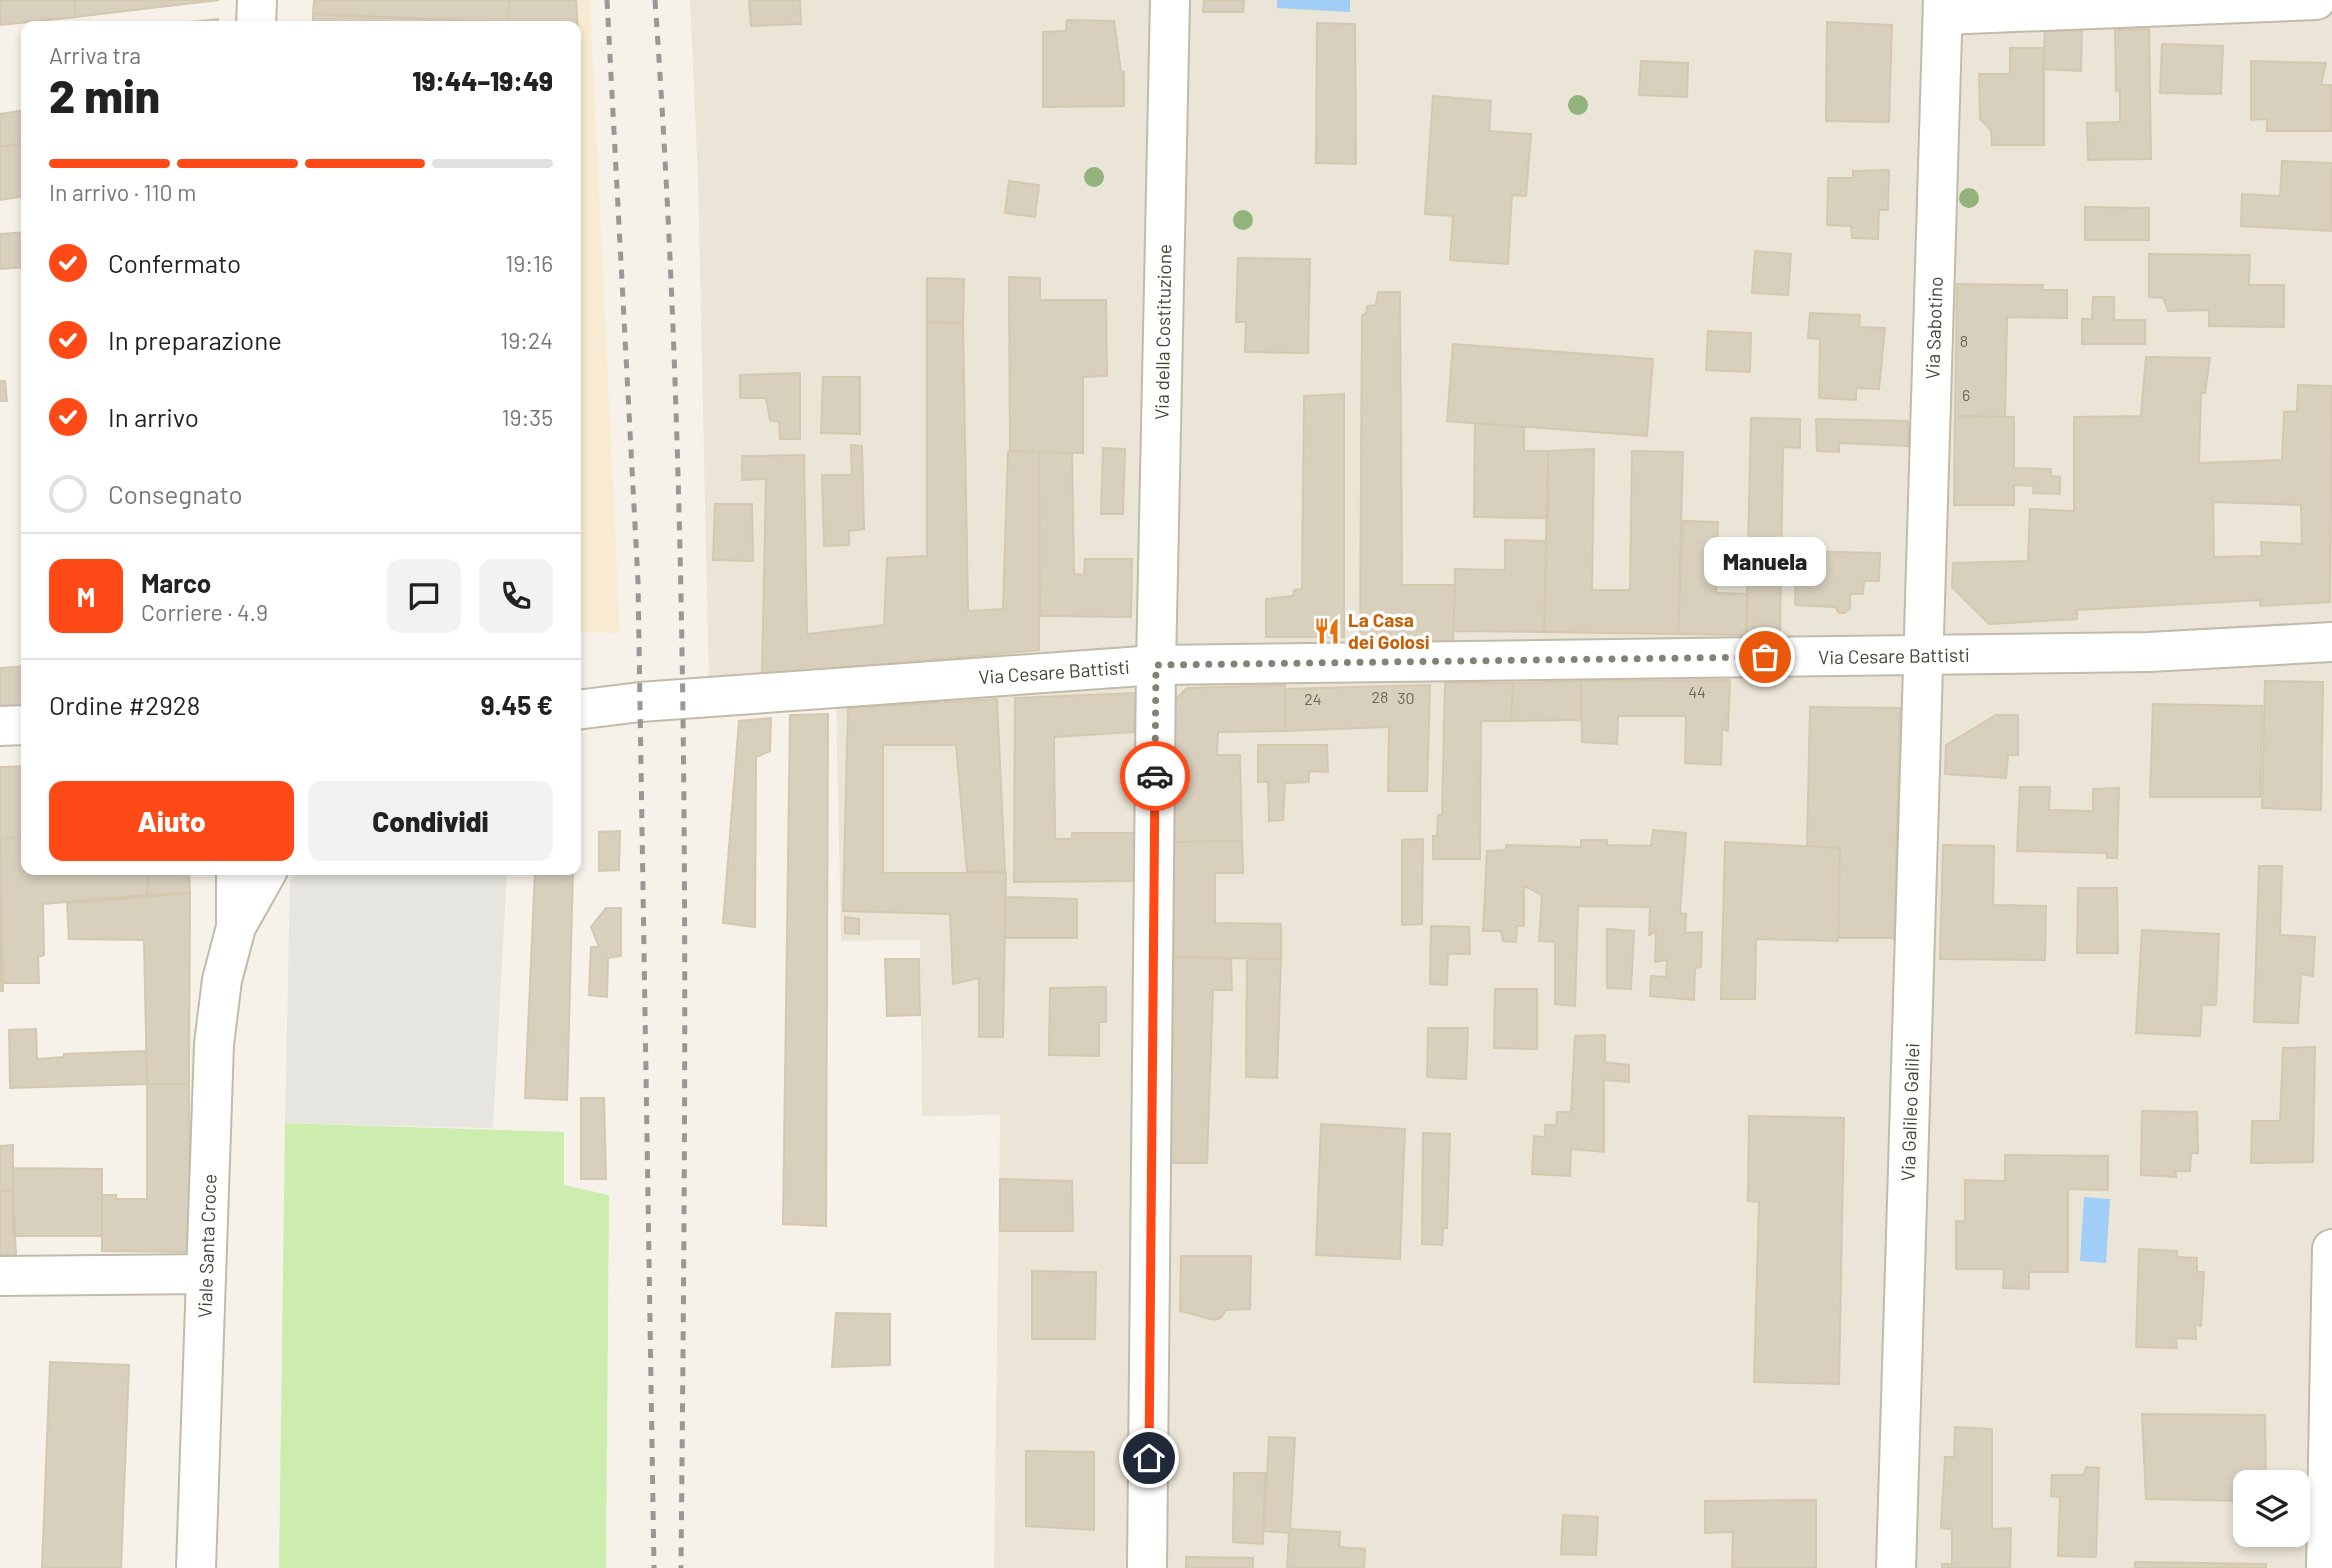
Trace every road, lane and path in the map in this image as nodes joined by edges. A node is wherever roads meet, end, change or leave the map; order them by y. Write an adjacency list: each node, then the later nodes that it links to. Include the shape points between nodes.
1 (257, 0): 5 (street)
2 (1170, 0): 8 (street, Via della Costituzione)
3 (2316, 0): 4 (street)
4 (1943, 8): 7 (street, Via Sabotino)
5 (256, 21)
6 (2332, 642): 7 (street, Via Cesare Battisti, via 2149,652)
7 (1924, 656): 8 (street, Via Cesare Battisti); 21 (street, Via Galileo Galilei)
8 (1156, 665): 9 (street, Via Cesare Battisti); 20 (street, Via della Costituzione)
9 (581, 709)
10 (21, 725): 11 (street)
11 (0, 726)
12 (236, 875): 14 (street, Viale Santa Croce)
13 (265, 875): 14 (street, Viale Santa Croce)
14 (236, 927): 16 (street, Viale Santa Croce, via 222,980 214,1044)
15 (2332, 1249): 18 (street)
16 (205, 1274): 17 (street); 19 (street, Viale Santa Croce)
17 (0, 1276)
18 (2331, 1337): 22 (street)
19 (196, 1568)
20 (1147, 1568)
21 (1896, 1568)
22 (2326, 1568)

